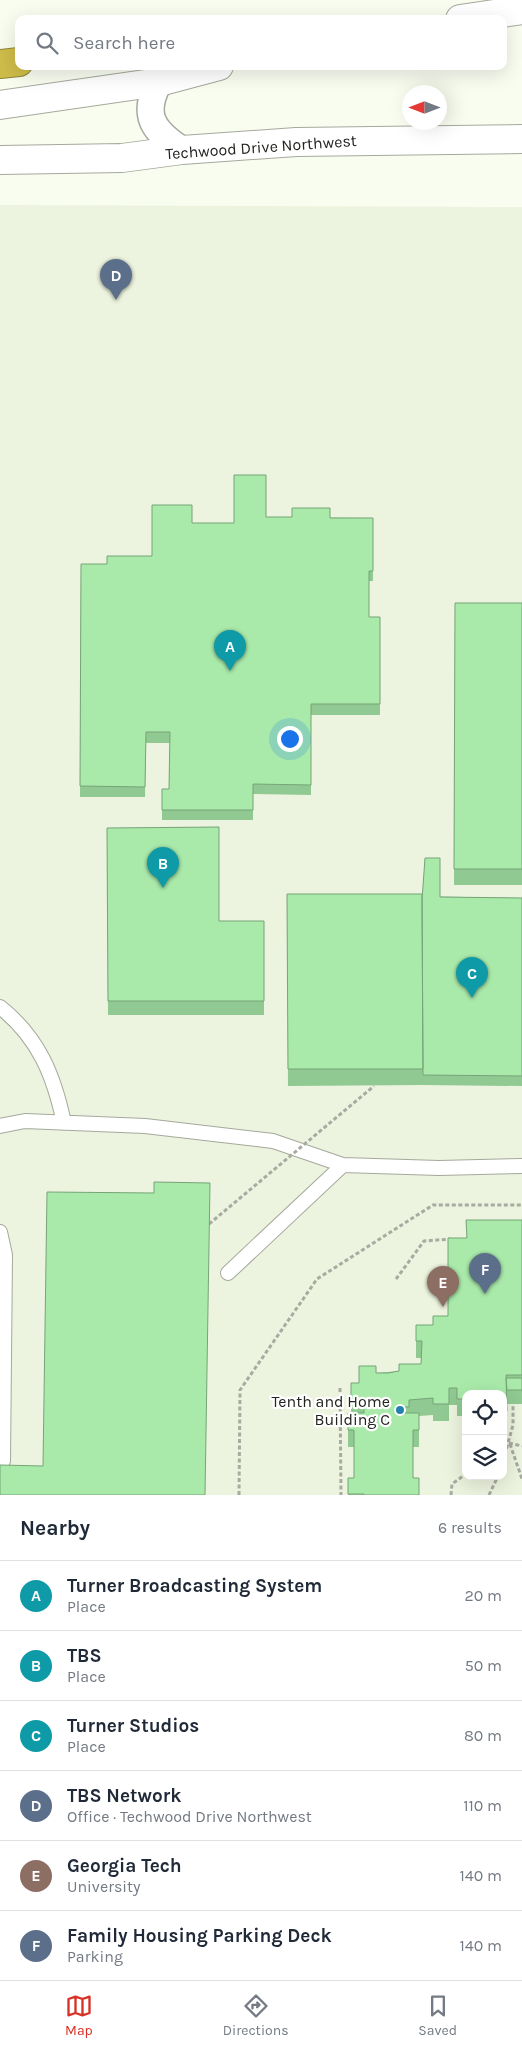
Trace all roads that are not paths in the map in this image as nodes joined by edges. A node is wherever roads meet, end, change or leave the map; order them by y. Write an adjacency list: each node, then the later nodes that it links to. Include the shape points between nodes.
1 (522, 10): 2 (street)
2 (488, 15)
3 (15, 62): 4 (highway)
4 (0, 64)
5 (204, 70): 6 (street)
6 (159, 82): 7 (street); 9 (street, via 151,97 153,122 159,133)
7 (0, 105)
8 (522, 139): 9 (street, Techwood Drive Northwest, via 296,142)
9 (182, 150): 10 (street, Techwood Drive Northwest, via 122,158)
10 (0, 160)
11 (0, 1007): 12 (lane, via 14,1018 37,1048 56,1085)
12 (64, 1123): 13 (lane, via 25,1121); 14 (lane, via 144,1126 273,1141)
13 (0, 1126)
14 (343, 1165): 15 (lane); 17 (lane)
15 (522, 1166)
16 (0, 1232): 18 (lane, via 5,1255 3,1461)
17 (228, 1272)
18 (0, 1466)

